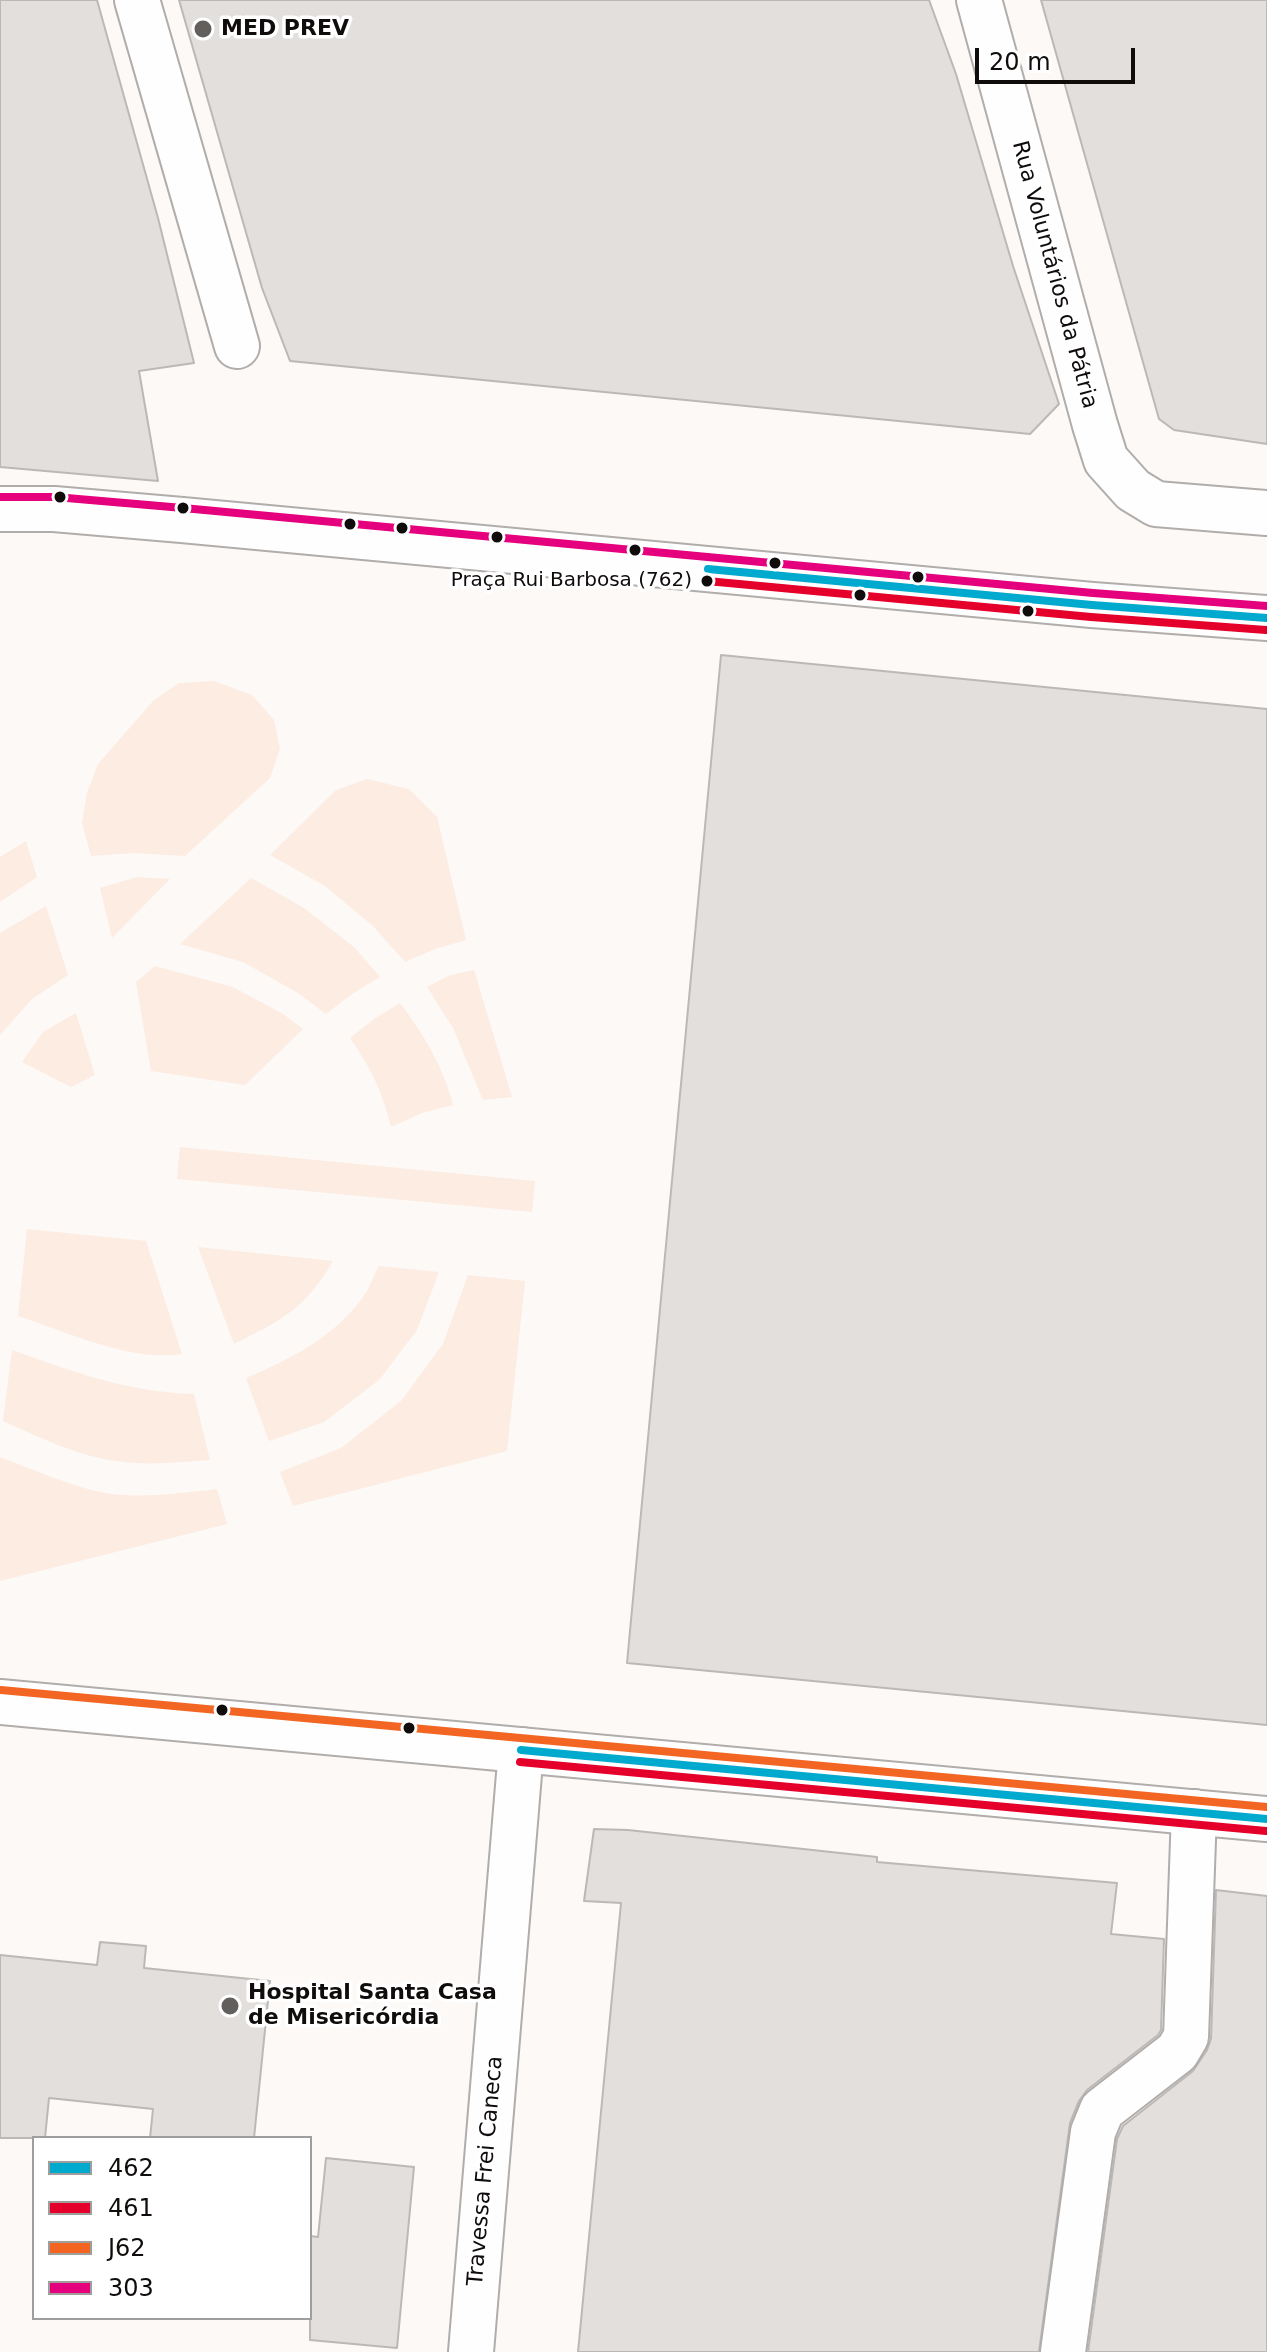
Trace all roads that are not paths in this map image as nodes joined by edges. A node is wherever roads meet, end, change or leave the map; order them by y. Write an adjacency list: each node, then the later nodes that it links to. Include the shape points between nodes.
1 (137, 0): 3 (street)
2 (979, 0): 5 (street, Rua Voluntários da Pátria, via 1106,460 1133,490 1156,504)
3 (237, 346)
4 (0, 509): 6 (street, via 166,518)
5 (1267, 513)
6 (1267, 618)
7 (0, 1702): 8 (street)
8 (521, 1750): 9 (street); 11 (street, Travessa Frei Caneca)
9 (1194, 1812): 10 (street); 12 (street, via 1186,2037 1177,2052 1102,2110 1093,2132)
10 (1267, 1819)
11 (471, 2352)
12 (1063, 2352)

